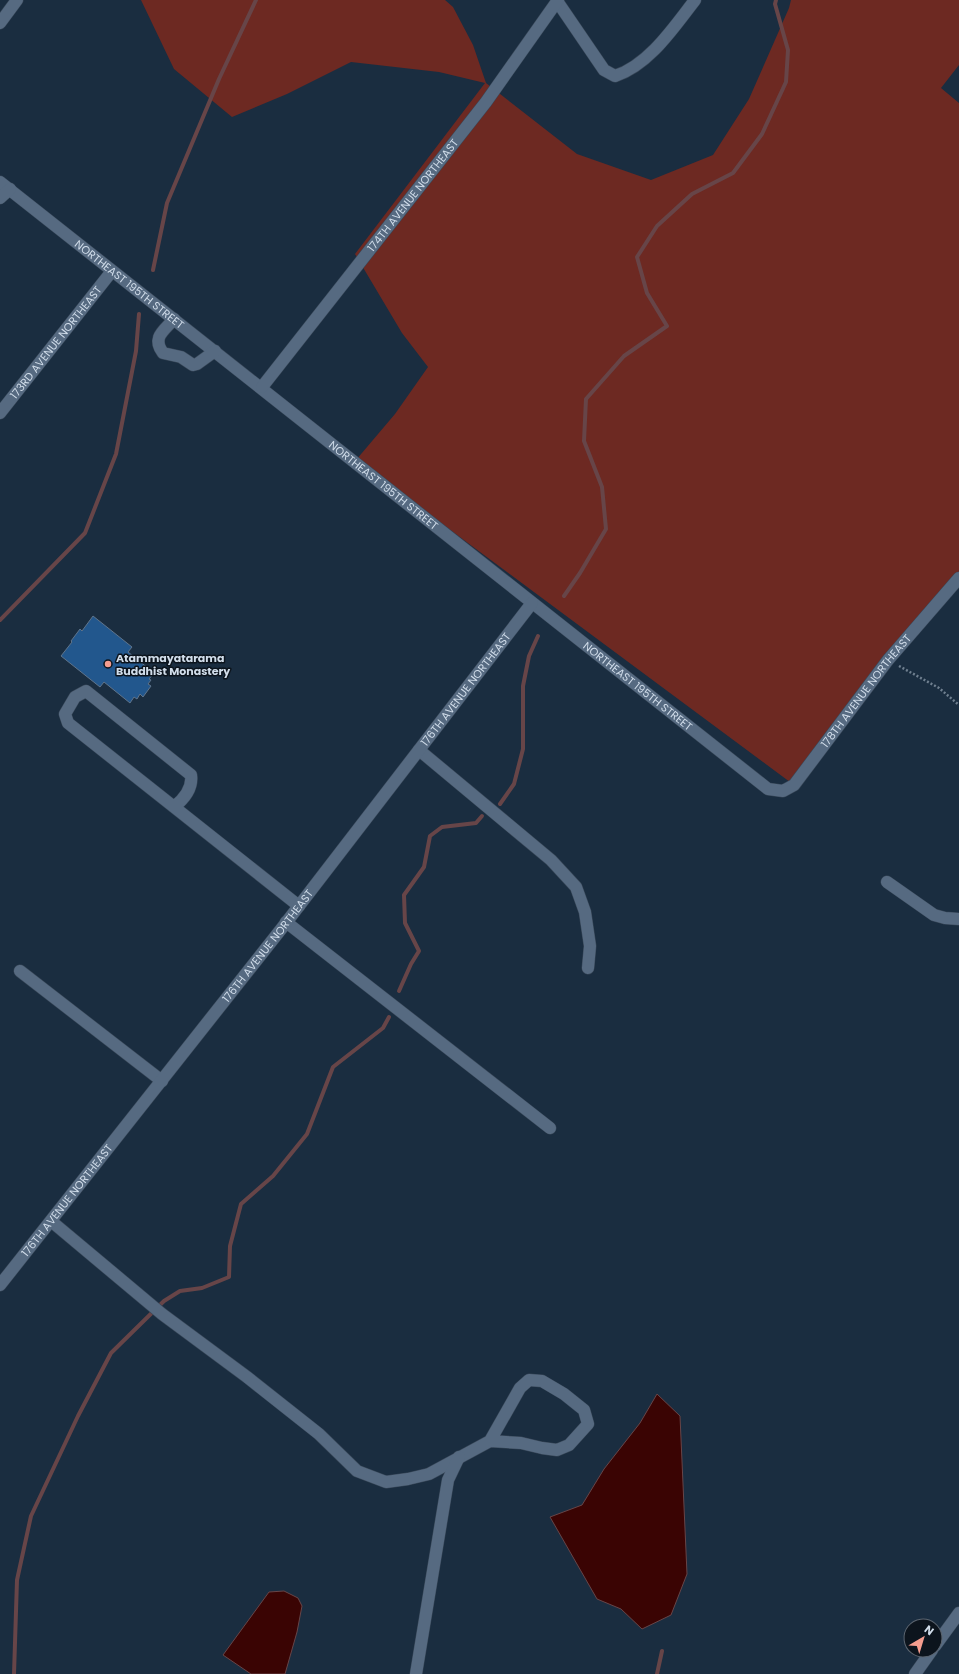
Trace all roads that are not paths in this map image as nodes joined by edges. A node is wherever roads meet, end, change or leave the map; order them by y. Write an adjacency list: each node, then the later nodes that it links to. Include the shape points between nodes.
1 (17, 0): 4 (street)
2 (695, 0): 3 (street, via 658,47 625,73 615,76 604,70)
3 (558, 1): 10 (street, 174TH AVENUE NORTHEAST, via 486,102)
4 (0, 23)
5 (5, 185): 6 (street); 7 (street, NORTHEAST 195TH STREET)
6 (0, 198)
7 (112, 271): 8 (street, NORTHEAST 195TH STREET); 11 (street, 173RD AVENUE NORTHEAST)
8 (174, 320): 9 (street, NORTHEAST 195TH STREET); 9 (street, via 161,333 159,344 163,353 181,357 193,365)
9 (215, 351): 10 (street, NORTHEAST 195TH STREET)
10 (262, 387): 13 (street, NORTHEAST 195TH STREET)
11 (0, 414)
12 (959, 578): 15 (street, 178TH AVENUE NORTHEAST, via 888,660 794,785 783,791)
13 (532, 603): 14 (street, 176TH AVENUE NORTHEAST); 15 (street, NORTHEAST 195TH STREET)
14 (419, 750): 18 (street, 176TH AVENUE NORTHEAST); 21 (street, via 551,860 576,887 585,912 590,946)
15 (768, 789)
16 (174, 807): 16 (street, via 68,724 65,714 75,697 86,692 191,775 189,790); 18 (street)
17 (887, 882): 19 (street, via 934,915)
18 (299, 906): 20 (street, 176TH AVENUE NORTHEAST)
19 (959, 918)
20 (286, 922): 23 (street, 176TH AVENUE NORTHEAST); 24 (street)
21 (588, 968)
22 (20, 971): 23 (street)
23 (162, 1081): 25 (street, 176TH AVENUE NORTHEAST)
24 (550, 1128)
25 (51, 1221): 26 (street, 176TH AVENUE NORTHEAST); 28 (street, via 162,1314 319,1434 357,1471 386,1482 408,1479 429,1474)
26 (0, 1285)
27 (490, 1441): 27 (street, via 520,1388 528,1380 542,1381 564,1394 584,1410 588,1424 569,1445 557,1450 521,1442); 28 (street)
28 (459, 1457): 32 (street, via 448,1480)
29 (959, 1613): 30 (street)
30 (943, 1635)
31 (926, 1658): 33 (street)
32 (416, 1674)
33 (915, 1674)

